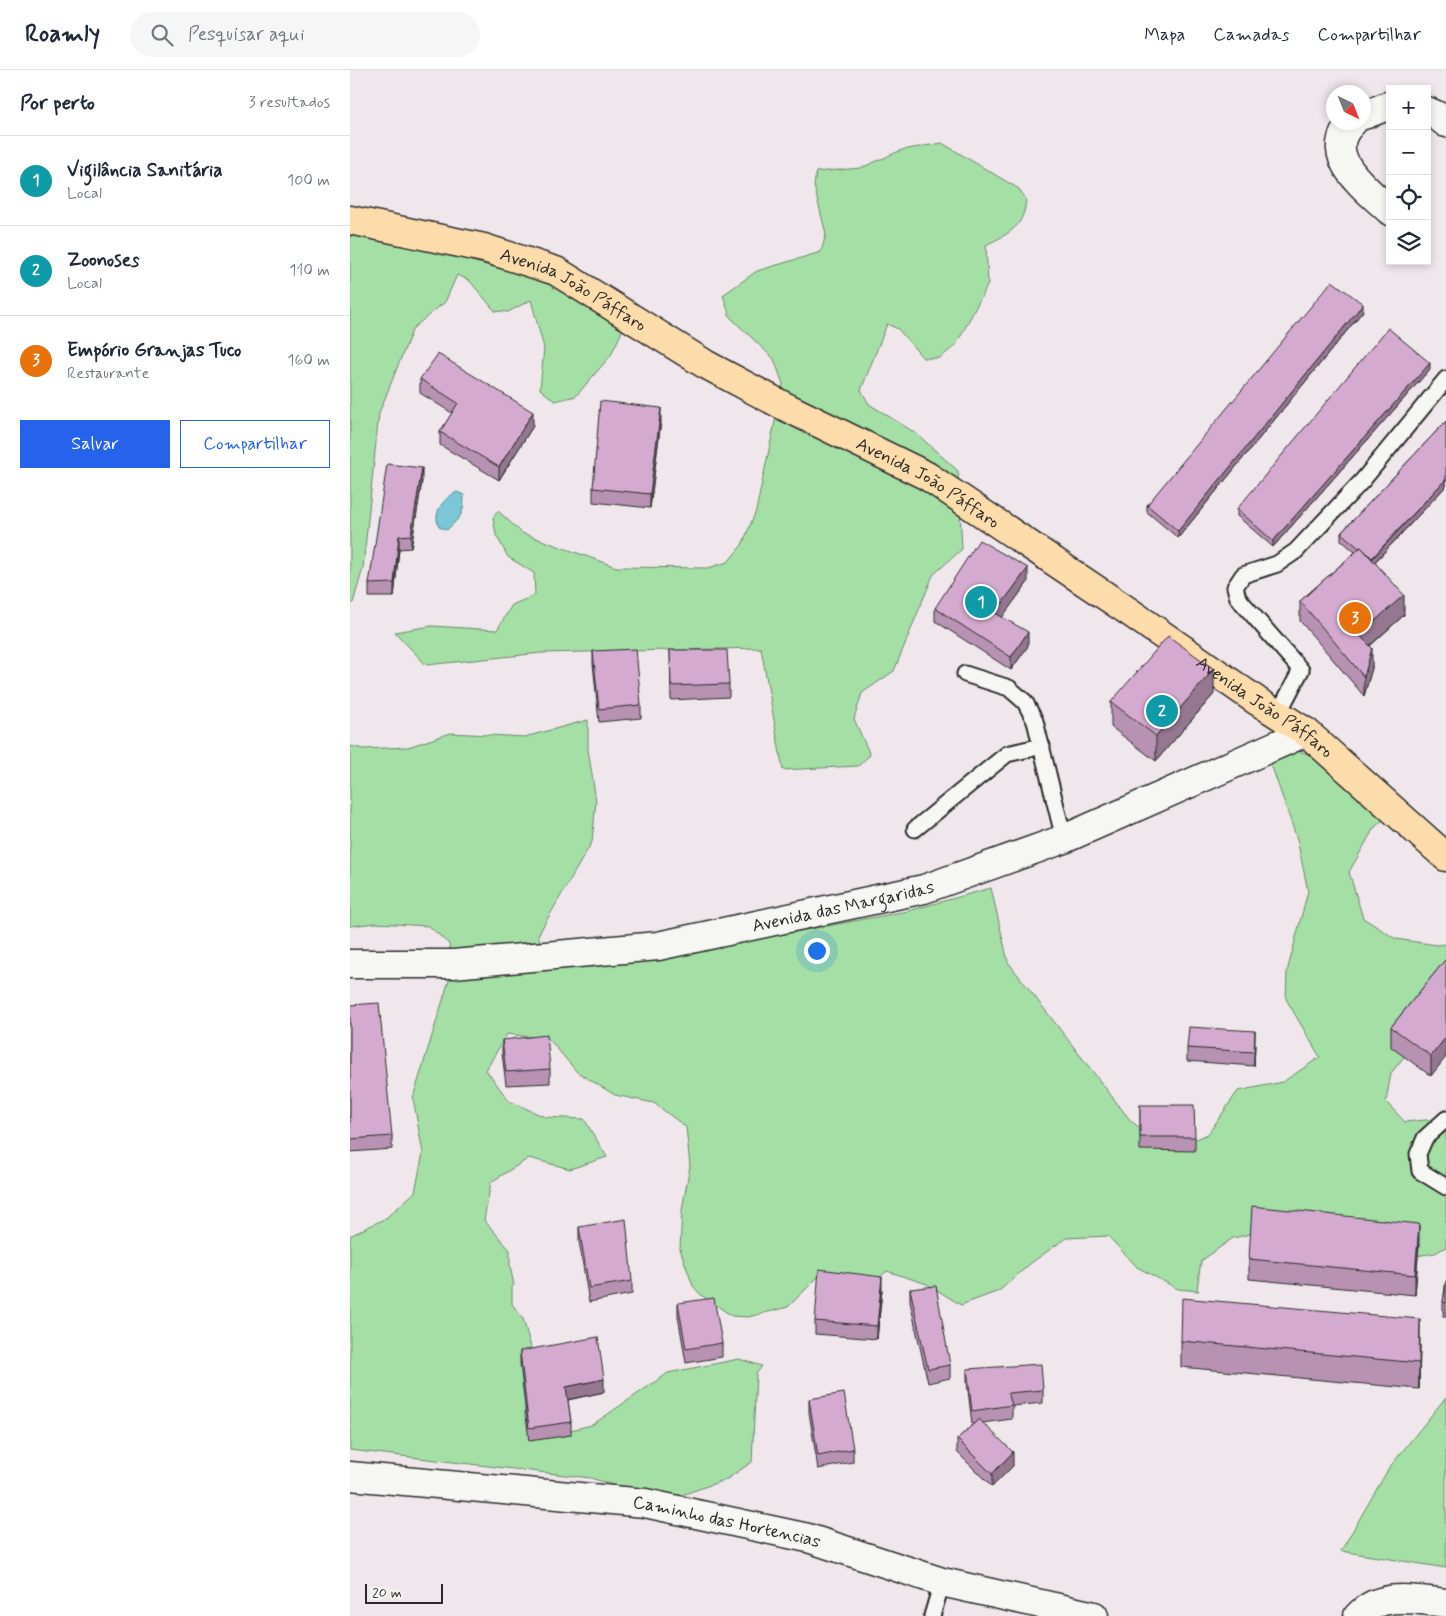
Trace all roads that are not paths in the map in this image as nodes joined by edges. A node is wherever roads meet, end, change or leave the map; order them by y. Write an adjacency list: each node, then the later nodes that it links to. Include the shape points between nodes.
1 (1386, 107): 2 (street)
2 (1371, 112)
3 (1431, 112): 4 (street)
4 (1446, 123)
5 (1348, 130): 6 (street, via 1340,146 1345,165)
6 (1386, 207)
7 (350, 220): 10 (main road, Avenida João Páffaro, via 484,248 556,271 704,364 927,476)
8 (1446, 380): 10 (lane, via 1362,481 1296,550 1277,564 1243,575 1235,588 1238,598 1301,670)
9 (965, 674): 12 (lane, via 1009,688 1025,702)
10 (1278, 714): 11 (main road, Avenida João Páffaro)
11 (1306, 732): 14 (street, Avenida das Margaridas); 15 (main road, Avenida João Páffaro)
12 (1042, 746): 13 (lane, via 1007,754); 14 (lane)
13 (915, 829)
14 (1064, 839): 16 (street, Avenida das Margaridas, via 924,889 658,946 453,964)
15 (1446, 857)
16 (350, 964)
17 (1446, 1119): 18 (lane, via 1426,1138 1418,1154 1420,1171)
18 (1446, 1187)
19 (350, 1476): 20 (street, Caminho das Hortencias, via 645,1503 808,1538)
20 (942, 1582): 22 (lane); 23 (street, Caminho das Hortencias)
21 (1446, 1603): 24 (street, via 1390,1599 1376,1603)
22 (932, 1616)
23 (1094, 1616)
24 (1358, 1616)

